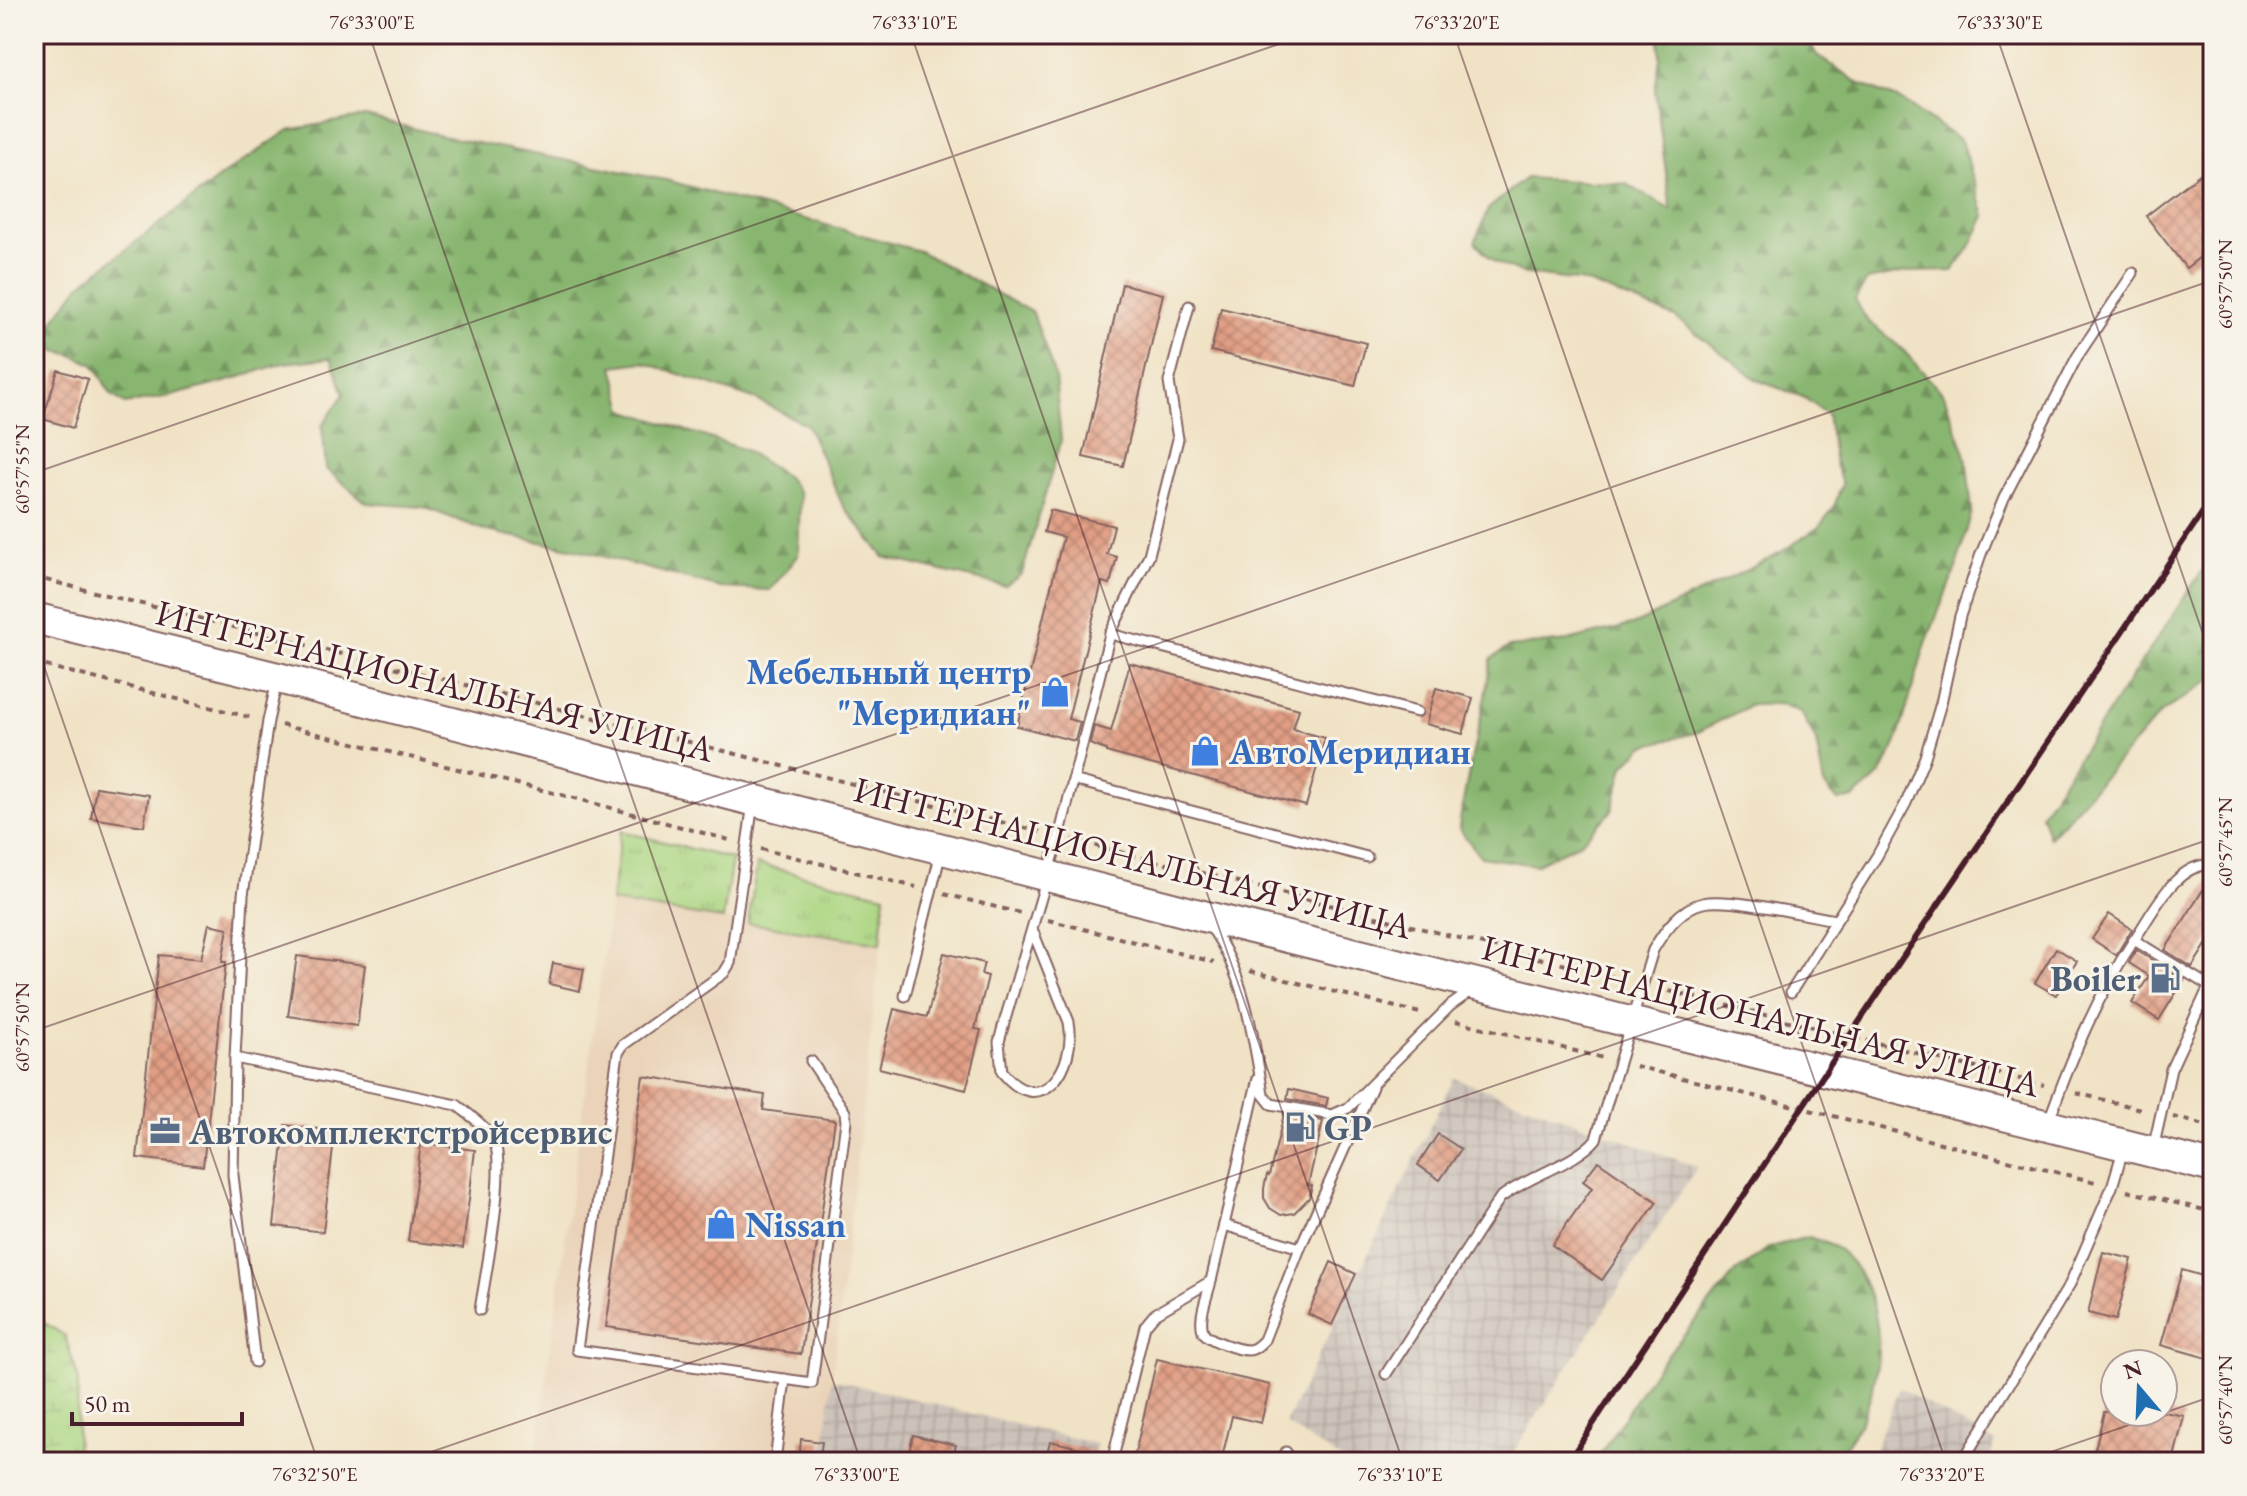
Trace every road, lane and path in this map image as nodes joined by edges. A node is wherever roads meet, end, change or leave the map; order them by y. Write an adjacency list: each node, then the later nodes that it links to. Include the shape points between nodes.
1 (2133, 273): 21 (lane, via 2077,357 2004,498 1960,616 1925,757 1877,856)
2 (1189, 306): 5 (lane, via 1169,382 1178,439 1149,555)
3 (34, 577): 12 (path)
4 (34, 618): 7 (main road, ИНТЕРНАЦИОНАЛЬНАЯ УЛИЦА)
5 (1110, 634): 8 (lane); 10 (lane)
6 (34, 663): 9 (path)
7 (278, 678): 9 (lane); 11 (main road, ИНТЕРНАЦИОНАЛЬНАЯ УЛИЦА)
8 (1417, 712)
9 (268, 721): 13 (path); 32 (lane, via 241,911)
10 (1073, 780): 12 (lane); 15 (lane)
11 (754, 800): 13 (lane); 14 (main road, ИНТЕРНАЦИОНАЛЬНАЯ УЛИЦА)
12 (1059, 837): 17 (lane); 27 (path)
13 (747, 845): 18 (path); 51 (lane, via 730,963 724,973 618,1053 577,1350)
14 (942, 849): 17 (main road, ИНТЕРНАЦИОНАЛЬНАЯ УЛИЦА); 18 (lane)
15 (1367, 857)
16 (2213, 865): 23 (lane, via 2196,865 2178,876)
17 (1047, 876): 19 (main road, ИНТЕРНАЦИОНАЛЬНАЯ УЛИЦА); 20 (lane)
18 (932, 891): 20 (path); 29 (lane)
19 (1203, 916): 24 (lane); 26 (main road, ИНТЕРНАЦИОНАЛЬНАЯ УЛИЦА)
20 (1035, 917): 22 (lane); 24 (path)
21 (1835, 920): 27 (lane, via 1702,903 1661,935); 28 (lane)
22 (1032, 929): 22 (lane, via 1072,1035 1064,1071 1057,1081 1033,1091 1018,1088 1002,1072 999,1042)
23 (2134, 940): 25 (lane); 37 (lane, via 2092,1012)
24 (1234, 967): 30 (path); 35 (lane)
25 (2211, 982): 38 (lane, via 2171,1069)
26 (1481, 984): 30 (lane); 31 (main road, ИНТЕРНАЦИОНАЛЬНАЯ УЛИЦА)
27 (1643, 984): 31 (lane); 37 (path)
28 (1791, 992)
29 (905, 996)
30 (1439, 1017): 34 (path); 36 (lane)
31 (1633, 1022): 34 (lane); 39 (main road, ИНТЕРНАЦИОНАЛЬНАЯ УЛИЦА)
32 (235, 1058): 48 (lane, via 457,1105 480,1123 499,1156); 49 (lane, via 233,1175)
33 (811, 1061): 51 (lane, via 846,1121 812,1383)
34 (1620, 1062): 43 (path); 50 (lane, via 1592,1144 1500,1198)
35 (1259, 1072): 36 (lane, via 1271,1104 1332,1115 1348,1108); 45 (lane)
36 (1375, 1081): 46 (lane)
37 (2060, 1089): 38 (path); 39 (lane)
38 (2161, 1114): 40 (path); 41 (lane)
39 (2047, 1126): 41 (main road, ИНТЕРНАЦИОНАЛЬНАЯ УЛИЦА)
40 (2213, 1127)
41 (2138, 1149): 42 (main road, ИНТЕРНАЦИОНАЛЬНАЯ УЛИЦА); 43 (lane)
42 (2213, 1167)
43 (2112, 1187): 44 (path); 52 (lane, via 2070,1284)
44 (2213, 1212)
45 (1224, 1225): 46 (lane); 47 (lane)
46 (1300, 1248): 47 (lane, via 1258,1347 1248,1350 1203,1333)
47 (1211, 1281): 54 (lane, via 1155,1314 1145,1326)
48 (480, 1310)
49 (255, 1362)
50 (1386, 1374)
51 (785, 1379): 53 (lane)
52 (1964, 1459): 55 (lane)
53 (775, 1462)
54 (1112, 1462)
55 (1937, 1462)

